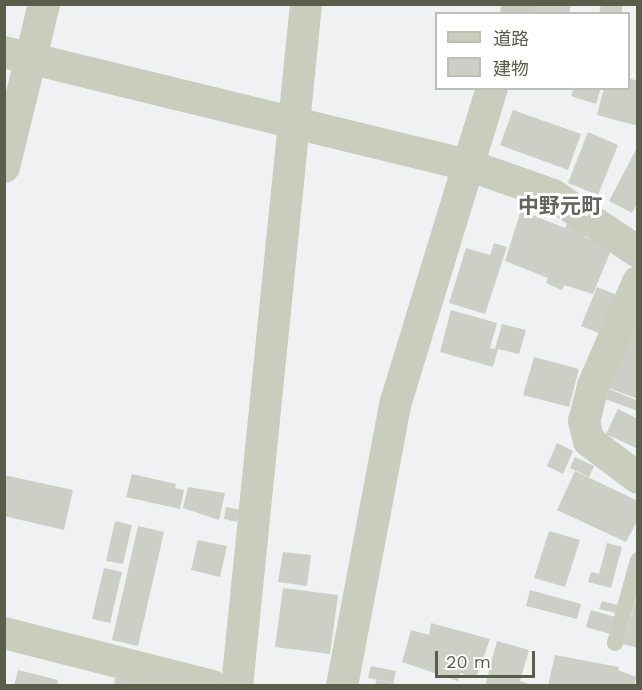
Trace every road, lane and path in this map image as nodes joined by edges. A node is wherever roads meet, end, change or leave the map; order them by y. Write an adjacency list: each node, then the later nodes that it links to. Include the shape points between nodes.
1 (44, 4): 3 (street)
2 (306, 4): 5 (street)
3 (18, 56): 5 (street); 7 (street)
4 (491, 90): 6 (street)
5 (297, 123): 6 (street); 15 (street)
6 (468, 165): 8 (street, via 553,195); 16 (street, via 394,405)
7 (4, 167)
8 (638, 252)
9 (638, 282): 10 (street, via 593,386 584,421 589,441)
10 (638, 478)
11 (638, 560): 13 (lane)
12 (4, 633): 14 (street)
13 (615, 643)
14 (212, 686)
15 (237, 686)
16 (342, 686)

